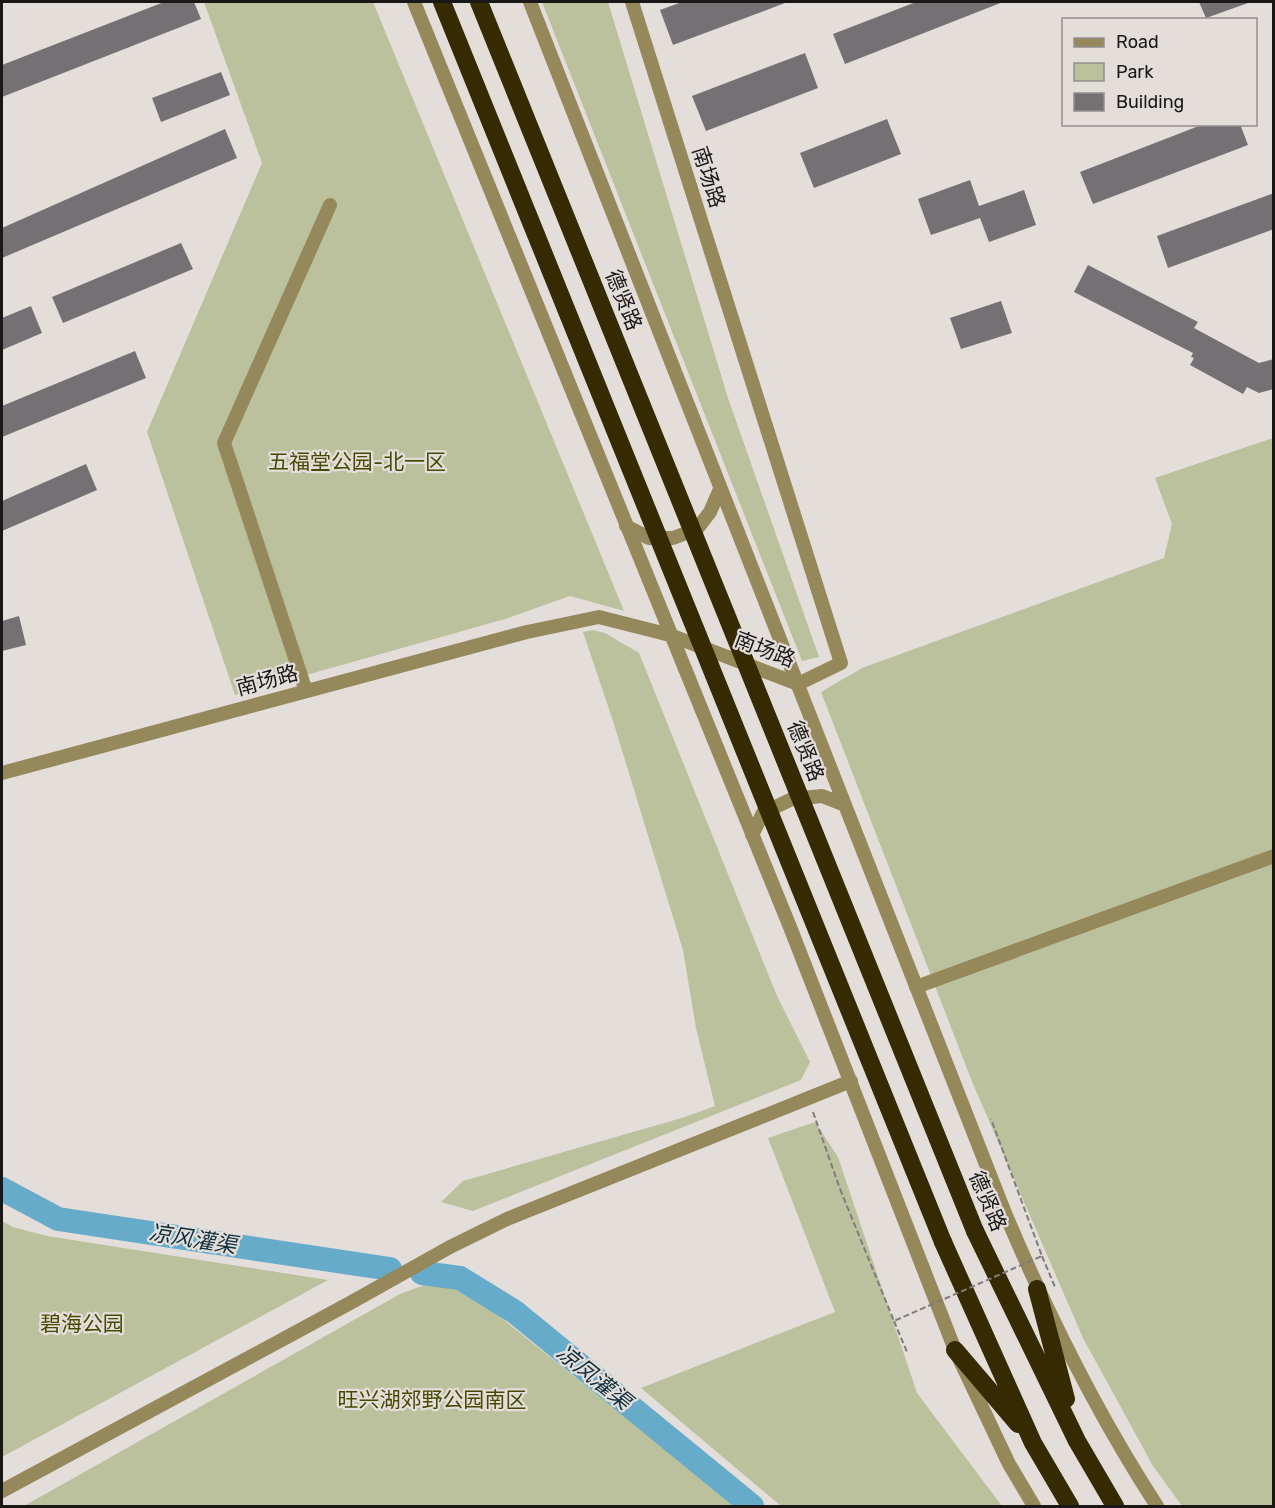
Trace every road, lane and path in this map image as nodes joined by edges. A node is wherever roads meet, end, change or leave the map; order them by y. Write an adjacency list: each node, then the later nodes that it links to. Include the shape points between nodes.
1 (414, 2): 8 (street)
2 (442, 2): 26 (highway, bridge, via 943,1242)
3 (479, 2): 25 (highway, 德贤路, bridge, via 975,1231)
4 (530, 2): 7 (street, 德贤路)
5 (632, 2): 10 (street, 南场路, via 841,663)
6 (330, 205): 11 (street, via 224,443)
7 (720, 489): 8 (street, via 710,512 697,528 673,538 649,538); 10 (street, 德贤路)
8 (626, 526): 9 (street)
9 (670, 635): 10 (street, 南场路); 11 (street, 南场路, via 599,617 527,632); 14 (street)
10 (798, 684): 13 (street, 德贤路)
11 (306, 691): 12 (street, 南场路)
12 (2, 773)
13 (845, 805): 14 (street, via 822,796 792,799 764,813); 16 (street, 德贤路)
14 (752, 835): 17 (street)
15 (1274, 856): 16 (street)
16 (916, 987): 21 (street, 德贤路, via 1005,1213)
17 (851, 1081): 23 (street); 27 (street, via 507,1219)
18 (813, 1113): 19 (path)
19 (840, 1189)
20 (1042, 1256): 21 (path)
21 (1046, 1288): 25 (highway); 31 (street, 德贤路, via 1128,1462)
22 (894, 1321): 24 (path)
23 (955, 1350): 26 (highway); 29 (street, via 1009,1464)
24 (907, 1352)
25 (1077, 1441): 30 (highway, 德贤路)
26 (1034, 1443): 28 (highway)
27 (2, 1491)
28 (1065, 1499)
29 (1034, 1506)
30 (1115, 1506)
31 (1157, 1506)

